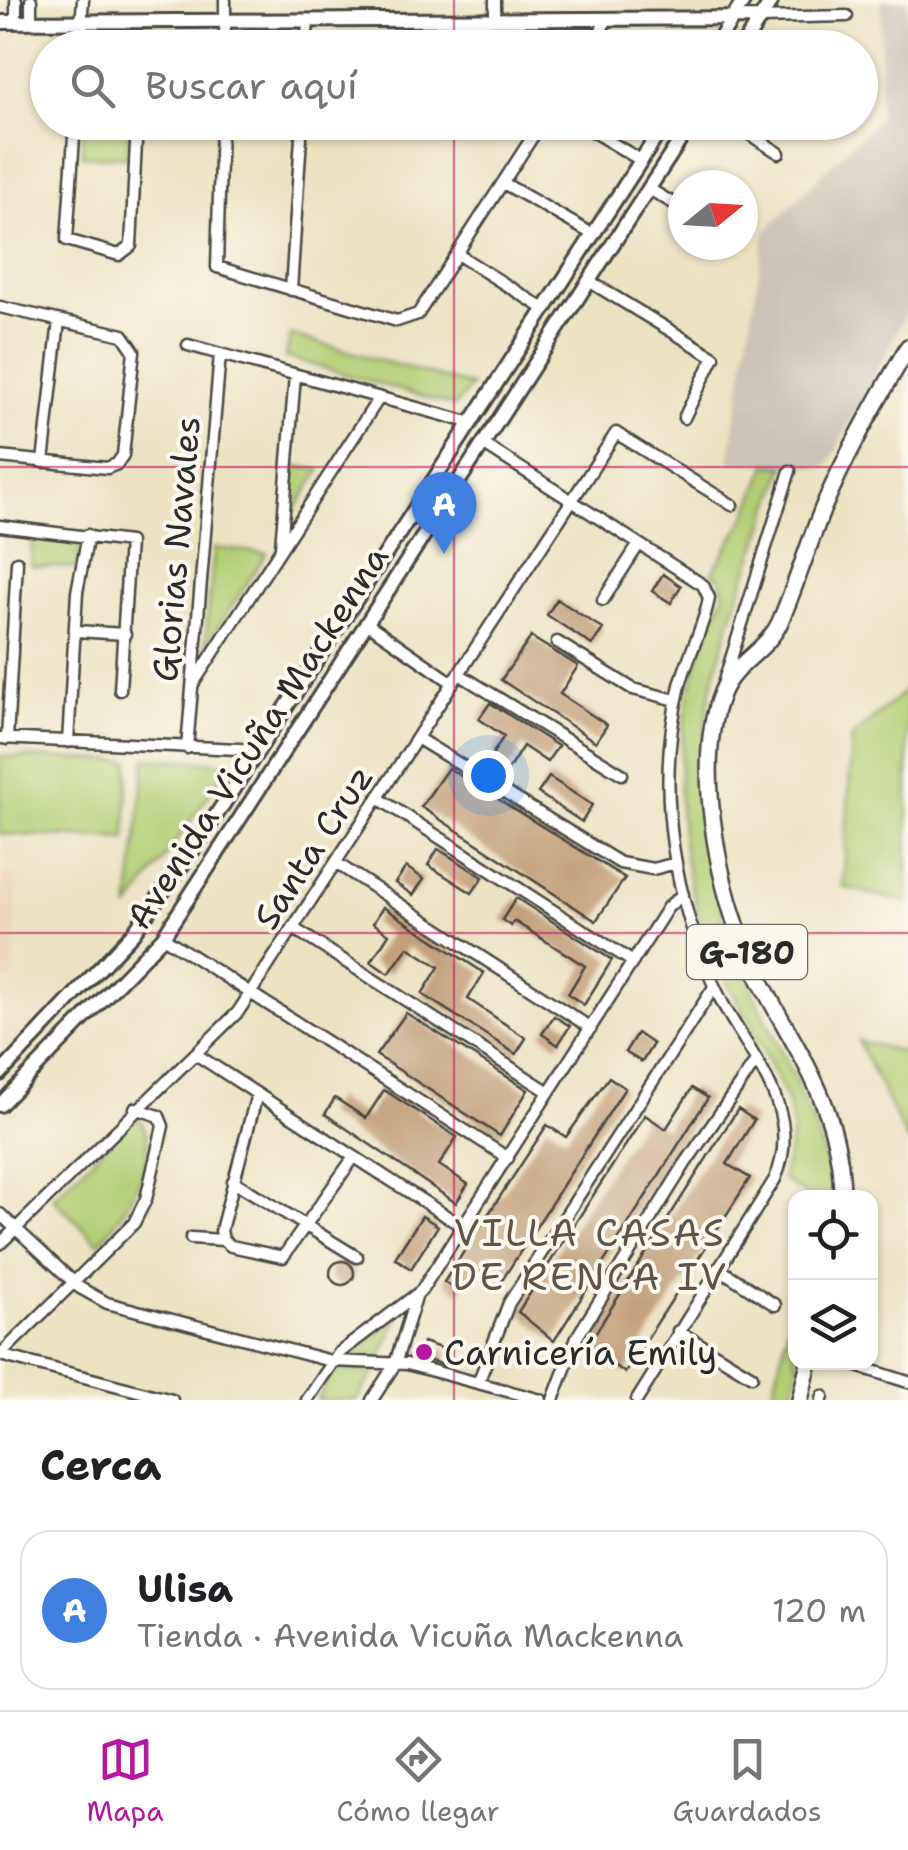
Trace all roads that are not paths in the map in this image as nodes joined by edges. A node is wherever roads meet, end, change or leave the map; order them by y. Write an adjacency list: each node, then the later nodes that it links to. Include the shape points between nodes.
1 (16, 0): 15 (street)
2 (31, 0): 16 (street)
3 (83, 0): 17 (street)
4 (226, 0): 18 (street)
5 (495, 0): 11 (street)
6 (744, 0): 10 (street)
7 (772, 0): 9 (street)
8 (848, 16): 9 (street)
9 (760, 18): 10 (street); 24 (street)
10 (732, 19): 12 (street); 23 (street)
11 (495, 20): 12 (street); 13 (street)
12 (607, 20): 22 (street)
13 (308, 21): 18 (street); 21 (street)
14 (0, 22): 15 (street)
15 (16, 22): 16 (street)
16 (31, 22): 17 (street)
17 (81, 22): 18 (street); 19 (street)
18 (227, 22): 20 (street)
19 (80, 30)
20 (226, 30)
21 (307, 30)
22 (601, 30)
23 (725, 30)
24 (752, 30)
25 (73, 140): 26 (street, via 68,240 119,255 131,246)
26 (136, 140)
27 (220, 140): 43 (street, via 216,267)
28 (301, 140): 43 (street)
29 (531, 140): 36 (street)
30 (606, 140): 35 (street)
31 (655, 140): 35 (street, Avenida Vicuña Mackenna)
32 (680, 140): 37 (street, Avenida Vicuña Mackenna)
33 (758, 140): 34 (street)
34 (779, 153)
35 (642, 161): 39 (street, Avenida Vicuña Mackenna)
36 (505, 184): 39 (street); 40 (street)
37 (649, 189): 38 (street); 42 (street, Avenida Vicuña Mackenna)
38 (668, 201)
39 (594, 236): 41 (street, Avenida Vicuña Mackenna)
40 (457, 254): 43 (street, via 408,321); 45 (street)
41 (572, 270): 42 (street); 45 (street, Avenida Vicuña Mackenna)
42 (592, 282): 52 (street, Avenida Vicuña Mackenna); 54 (street, via 714,357)
43 (292, 290)
44 (0, 307): 46 (street)
45 (546, 310): 51 (street, Avenida Vicuña Mackenna)
46 (59, 321): 58 (street); 58 (street, via 130,341 123,456 107,468)
47 (188, 345): 49 (street)
48 (908, 346): 79 (main road, via 837,479 778,627)
49 (220, 354): 50 (street); 77 (street, Glorias Navales)
50 (295, 374): 53 (street); 67 (street)
51 (502, 378): 52 (street); 55 (street, Avenida Vicuña Mackenna)
52 (522, 390): 56 (street, Avenida Vicuña Mackenna)
53 (378, 398): 55 (street); 67 (street)
54 (684, 418)
55 (472, 423): 62 (street, Avenida Vicuña Mackenna)
56 (486, 446): 60 (street); 64 (street, Avenida Vicuña Mackenna)
57 (0, 457): 58 (street)
58 (44, 462)
59 (790, 471): 79 (street)
60 (572, 501): 61 (street, Santa Cruz, via 616,433); 66 (street); 76 (street, Santa Cruz)
61 (732, 504)
62 (412, 517): 64 (street); 85 (street, Avenida Vicuña Mackenna)
63 (0, 526): 65 (street)
64 (429, 530): 71 (street, Avenida Vicuña Mackenna)
65 (88, 535): 73 (street); 74 (street, via 124,538 131,545)
66 (639, 544): 69 (street); 80 (street, via 708,593)
67 (281, 548): 77 (street)
68 (17, 562): 72 (street)
69 (603, 600)
70 (0, 624): 72 (street)
71 (368, 624): 76 (street); 92 (street, Avenida Vicuña Mackenna)
72 (14, 625): 81 (street)
73 (76, 631): 74 (street); 83 (street)
74 (124, 634): 78 (street)
75 (558, 642): 80 (street, via 633,689)
76 (456, 679): 82 (street, Santa Cruz); 86 (street)
77 (192, 685): 84 (street, Glorias Navales)
78 (120, 690)
79 (722, 692): 107 (main road, G-180, via 712,780 724,880 753,966 824,1096)
80 (676, 700): 89 (street, via 668,779)
81 (5, 735): 83 (street)
82 (417, 738): 87 (street, Santa Cruz); 89 (street, via 620,864 652,869)
83 (68, 742): 84 (street)
84 (186, 748): 85 (street)
85 (260, 750): 99 (street, Avenida Vicuña Mackenna, via 134,933)
86 (622, 774)
87 (378, 798): 88 (street, Santa Cruz); 93 (street)
88 (336, 862): 91 (street, Santa Cruz); 96 (street)
89 (676, 863): 90 (street)
90 (682, 894): 93 (street); 94 (street)
91 (293, 928): 95 (street, Santa Cruz); 100 (street)
92 (163, 937): 95 (street); 102 (street, Avenida Vicuña Mackenna)
93 (634, 962): 96 (street)
94 (714, 987): 98 (street); 128 (street, via 509,1303)
95 (251, 994): 97 (street, Santa Cruz); 105 (street)
96 (591, 1028): 100 (street)
97 (198, 1055): 101 (street); 103 (street, Santa Cruz)
98 (756, 1061): 116 (street, via 782,1115 782,1158); 133 (street, via 587,1322)
99 (0, 1074)
100 (550, 1092): 105 (street)
101 (257, 1094): 104 (street); 106 (street)
102 (0, 1106)
103 (136, 1108): 111 (street, Santa Cruz); 117 (street, via 159,1116 163,1126 142,1208)
104 (354, 1157): 109 (street); 110 (street)
105 (508, 1158): 110 (street)
106 (233, 1181): 109 (street); 113 (street)
107 (841, 1190)
108 (0, 1214): 111 (street)
109 (307, 1226): 113 (street, via 279,1258); 115 (street)
110 (463, 1227): 118 (street)
111 (16, 1228): 114 (street, Santa Cruz); 117 (street)
112 (191, 1238): 113 (street)
113 (223, 1240)
114 (0, 1244)
115 (357, 1257)
116 (718, 1268): 119 (street); 120 (street)
117 (74, 1282): 121 (street); 122 (street, via 107,1303)
118 (416, 1297): 122 (street); 123 (street)
119 (775, 1306)
120 (678, 1330): 126 (street); 134 (street)
121 (0, 1355): 129 (street)
122 (332, 1362): 123 (street); 130 (street)
123 (395, 1364): 128 (street); 131 (street)
124 (807, 1370): 135 (main road)
125 (870, 1370): 127 (street)
126 (752, 1376)
127 (908, 1382)
128 (478, 1383): 132 (street)
129 (172, 1400)
130 (306, 1400)
131 (372, 1400)
132 (541, 1400)
133 (553, 1400)
134 (638, 1400)
135 (800, 1400)

